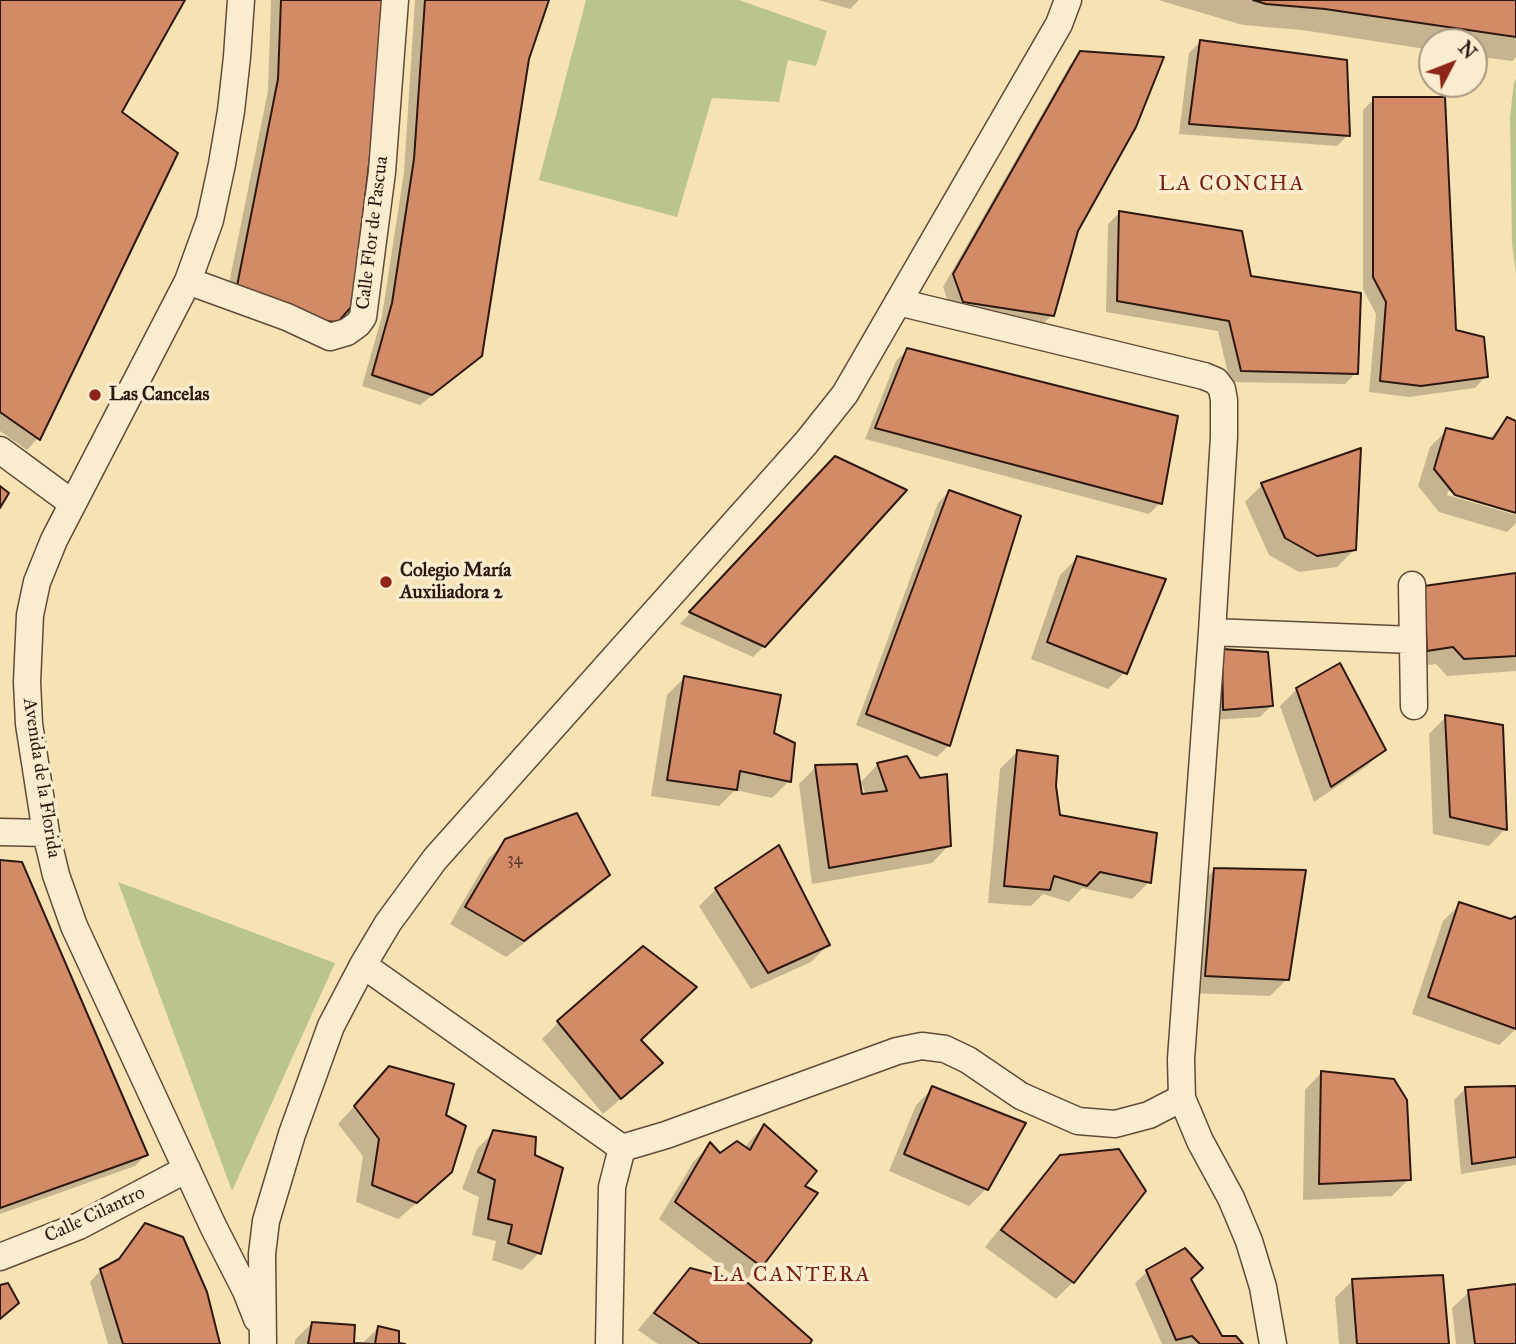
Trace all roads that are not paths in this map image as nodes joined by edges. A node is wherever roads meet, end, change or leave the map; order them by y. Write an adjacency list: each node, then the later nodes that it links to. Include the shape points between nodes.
1 (241, 0): 4 (street, Avenida de la Florida, via 225,151 210,220)
2 (395, 0): 4 (street, Calle Flor de Pascua, via 382,172 363,317 358,324 330,337)
3 (1068, 0): 5 (street, via 1059,24)
4 (188, 281): 7 (street, Avenida de la Florida)
5 (898, 302): 9 (street, via 1216,381 1224,400 1224,438); 14 (street, via 845,394 435,859)
6 (0, 450): 7 (street)
7 (72, 503): 13 (street, Avenida de la Florida, via 37,583 27,647 29,724)
8 (1412, 585): 10 (street)
9 (1212, 632): 10 (street); 15 (street)
10 (1413, 640): 11 (street)
11 (1414, 706)
12 (0, 832): 13 (street)
13 (46, 833): 17 (street, Avenida de la Florida, via 74,926)
14 (363, 965): 16 (street); 19 (street, via 331,1026 266,1221 261,1254)
15 (1182, 1098): 16 (street, via 1149,1115 1115,1124 1078,1122 1021,1096 968,1060 944,1049 922,1046); 21 (street, via 1249,1241)
16 (622, 1148): 20 (street, via 612,1187)
17 (187, 1169): 18 (street, Calle Cilantro, via 79,1226); 19 (street, Avenida de la Florida, via 246,1291)
18 (0, 1257)
19 (263, 1341)
20 (609, 1344)
21 (1273, 1344)

